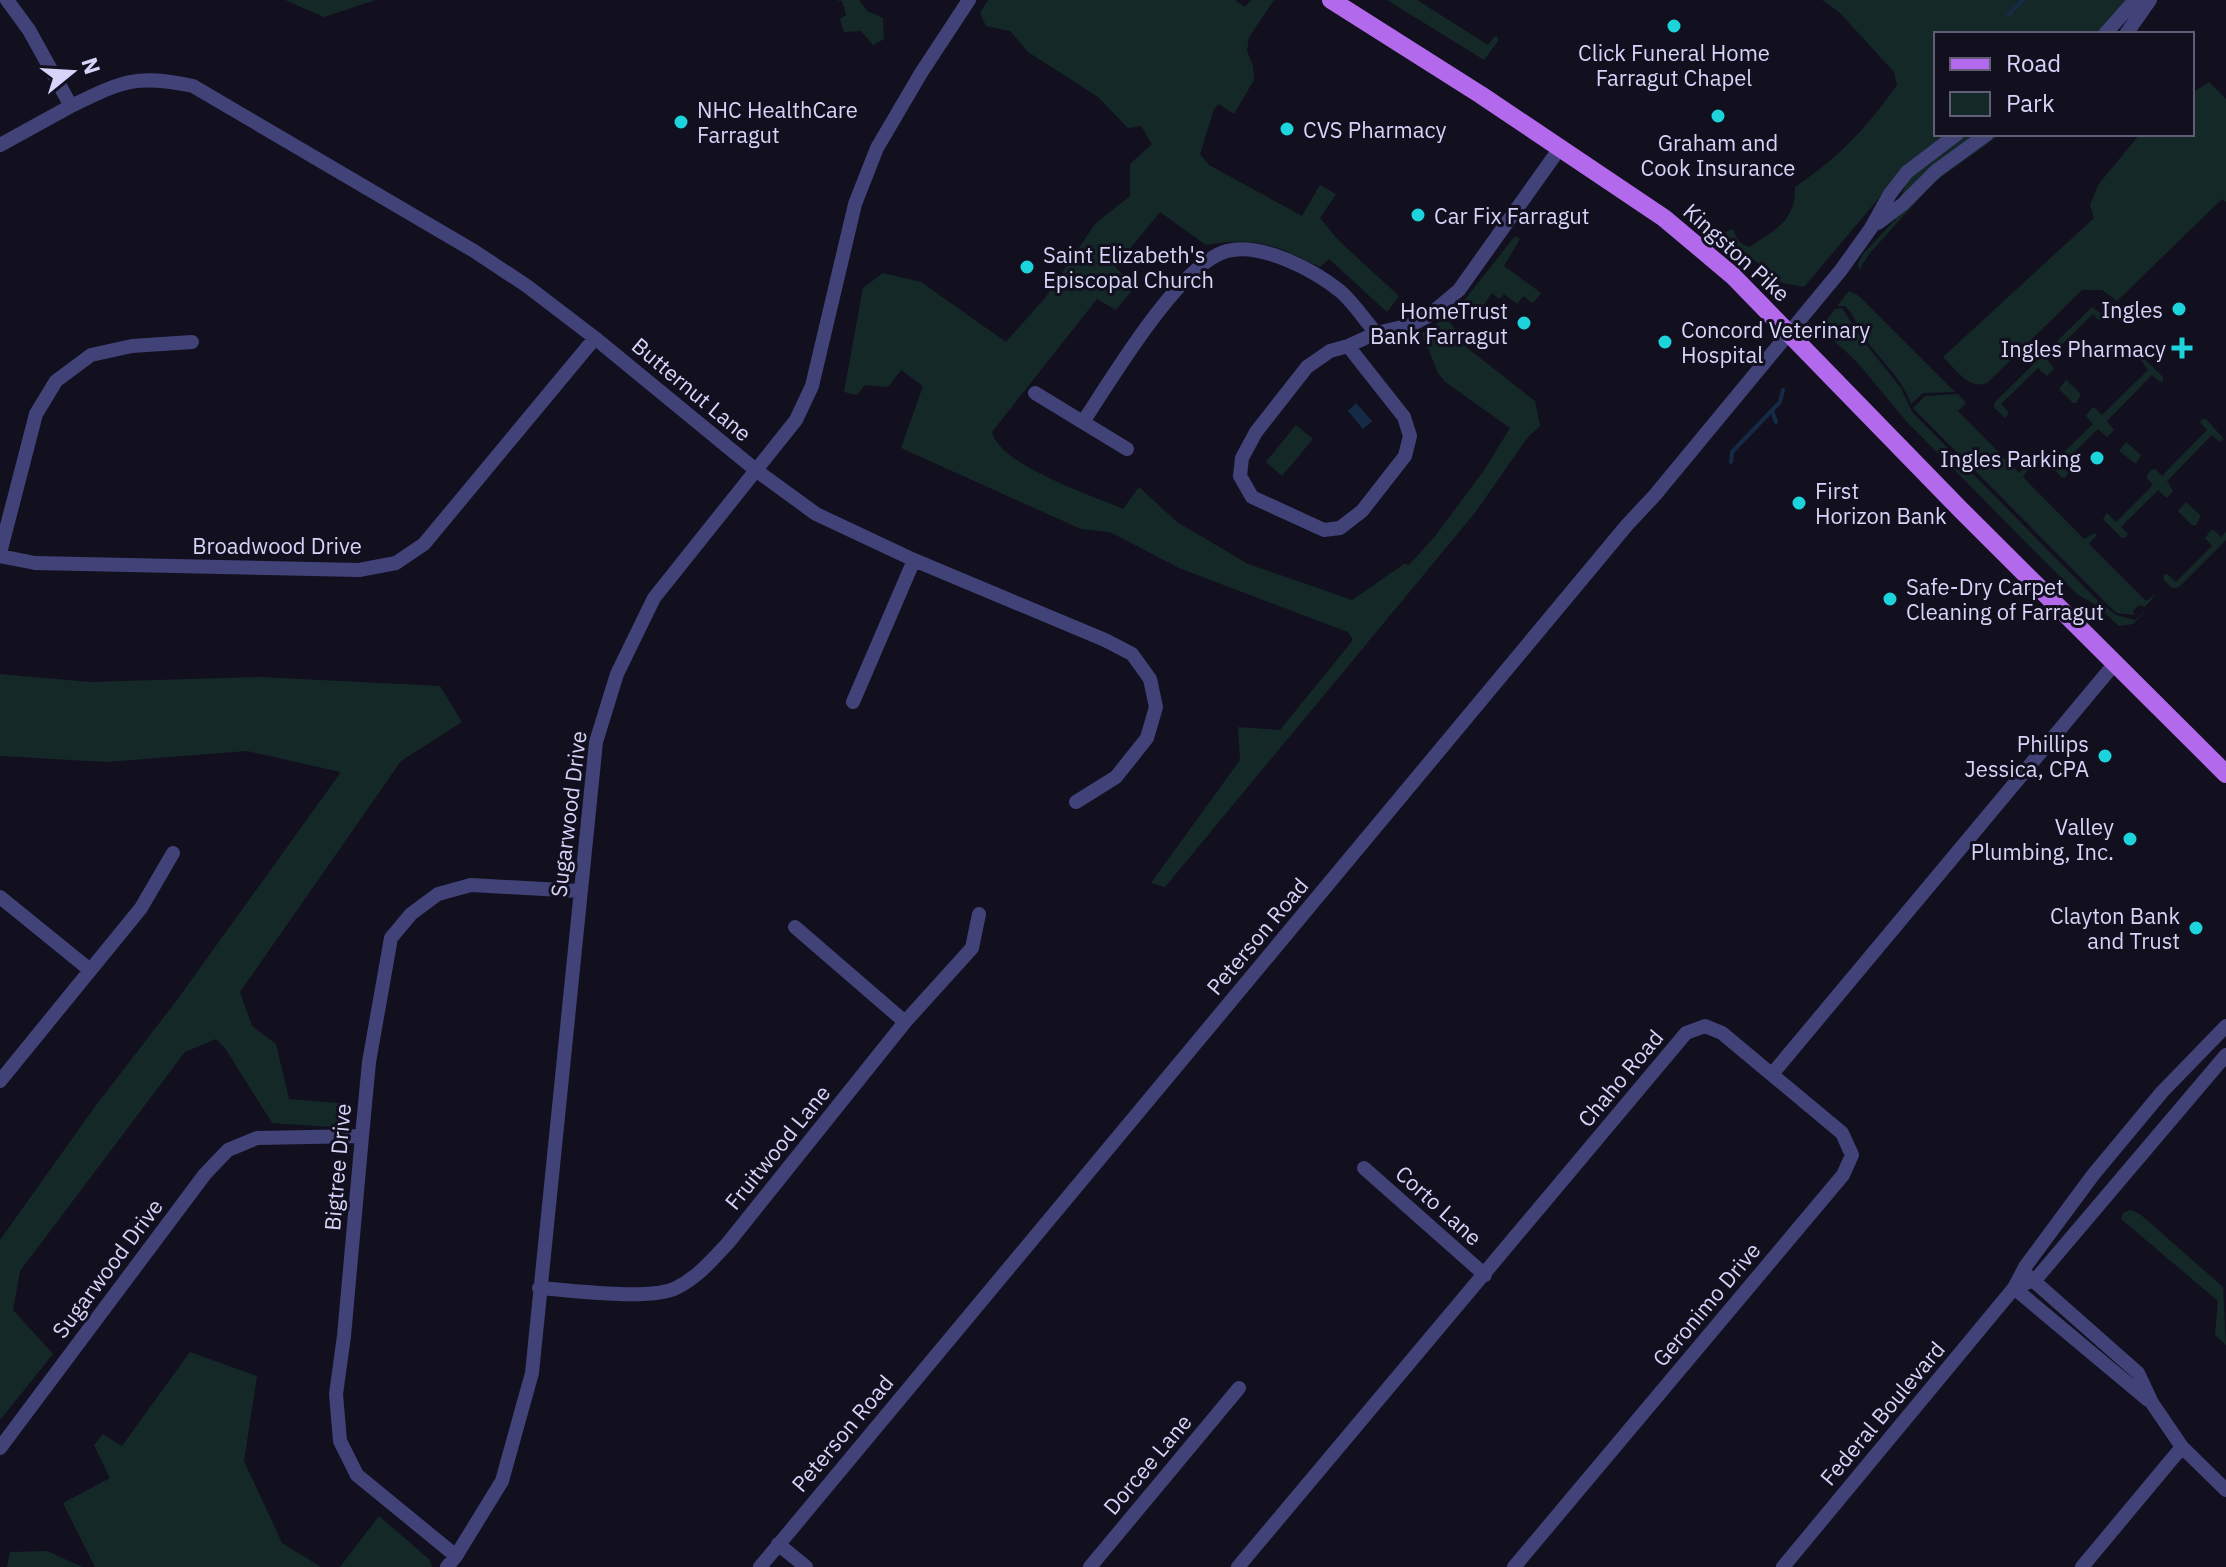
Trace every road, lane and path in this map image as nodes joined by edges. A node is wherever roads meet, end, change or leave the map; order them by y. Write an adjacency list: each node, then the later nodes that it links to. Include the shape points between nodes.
1 (7, 0): 8 (street)
2 (969, 0): 22 (street, Sugarwood Drive, via 877,148 855,204 812,386 796,420)
3 (1331, 0): 12 (main road, Kingston Pike)
4 (2135, 0): 6 (street)
5 (2150, 0): 7 (street)
6 (2107, 32)
7 (2127, 32)
8 (71, 106): 11 (street, Butternut Lane); 16 (street, Butternut Lane, via 118,83 156,79 193,86 474,251)
9 (1954, 136): 13 (street, via 1907,172)
10 (1984, 136): 13 (street)
11 (0, 145)
12 (1560, 148): 14 (street, via 1459,290 1411,325); 15 (main road, Kingston Pike, via 1664,218 1733,276)
13 (1871, 228): 15 (street, Peterson Road)
14 (1376, 333): 18 (street); 20 (street, via 1341,292 1296,264 1243,248 1226,251 1183,282)
15 (1790, 334): 25 (main road, Kingston Pike); 53 (street, Peterson Road)
16 (595, 338): 22 (street, Butternut Lane); 23 (street, Broadwood Drive, via 424,544 396,563 359,570 35,563)
17 (192, 342): 23 (street, via 91,355 56,381 36,414)
18 (1348, 346): 18 (street, via 1307,367 1242,458 1240,476 1252,497 1324,530 1340,528 1362,511 1405,456 1410,436 1404,417)
19 (1035, 393): 20 (street)
20 (1083, 422): 21 (street)
21 (1127, 449)
22 (757, 471): 24 (street, Butternut Lane, via 816,514); 30 (street, Sugarwood Drive, via 654,598 617,674 596,742)
23 (0, 555)
24 (914, 560): 26 (street); 28 (street, Butternut Lane, via 1105,640 1132,654 1150,679 1156,707 1147,738 1116,777)
25 (2116, 662): 27 (main road, Kingston Pike); 38 (street)
26 (853, 702)
27 (2226, 774)
28 (1076, 802)
29 (173, 853): 34 (street, via 141,908)
30 (579, 891): 40 (street, Bigtree Drive, via 471,885 438,894 411,914 391,938); 44 (street, Sugarwood Drive)
31 (0, 897): 34 (street)
32 (979, 914): 35 (street, Fruitwood Lane, via 972,948)
33 (795, 927): 35 (street)
34 (90, 970): 39 (street)
35 (905, 1022): 44 (street, Fruitwood Lane, via 699,1274 673,1290 634,1294)
36 (2226, 1026): 43 (street, Federal Boulevard, via 2113,1151)
37 (2226, 1055): 43 (street, Federal Boulevard)
38 (1773, 1073): 42 (street, Chaho Road, via 1722,1033 1705,1026 1686,1033); 59 (street, Geronimo Drive, via 1842,1133 1852,1155 1843,1175)
39 (0, 1081)
40 (362, 1136): 51 (street, Sugarwood Drive, via 257,1138 228,1150); 54 (street, Bigtree Drive, via 336,1394 340,1441 357,1475)
41 (1364, 1168): 42 (street, Corto Lane)
42 (1485, 1275): 58 (street, Chaho Road)
43 (2028, 1275): 45 (street, Federal Boulevard); 46 (street)
44 (539, 1288): 54 (street, Sugarwood Drive, via 532,1373 502,1481)
45 (2014, 1288): 47 (street); 60 (street, Federal Boulevard)
46 (2076, 1318): 47 (street); 49 (street, via 2138,1373)
47 (2066, 1331): 49 (street)
48 (1239, 1388): 57 (street, Dorcee Lane)
49 (2152, 1403): 50 (street)
50 (2182, 1447): 52 (street); 61 (street)
51 (0, 1448)
52 (2226, 1490)
53 (778, 1544): 55 (street, Peterson Road); 56 (street)
54 (452, 1562)
55 (760, 1567)
56 (806, 1567)
57 (1090, 1567)
58 (1238, 1567)
59 (1514, 1567)
60 (1783, 1567)
61 (2082, 1567)

